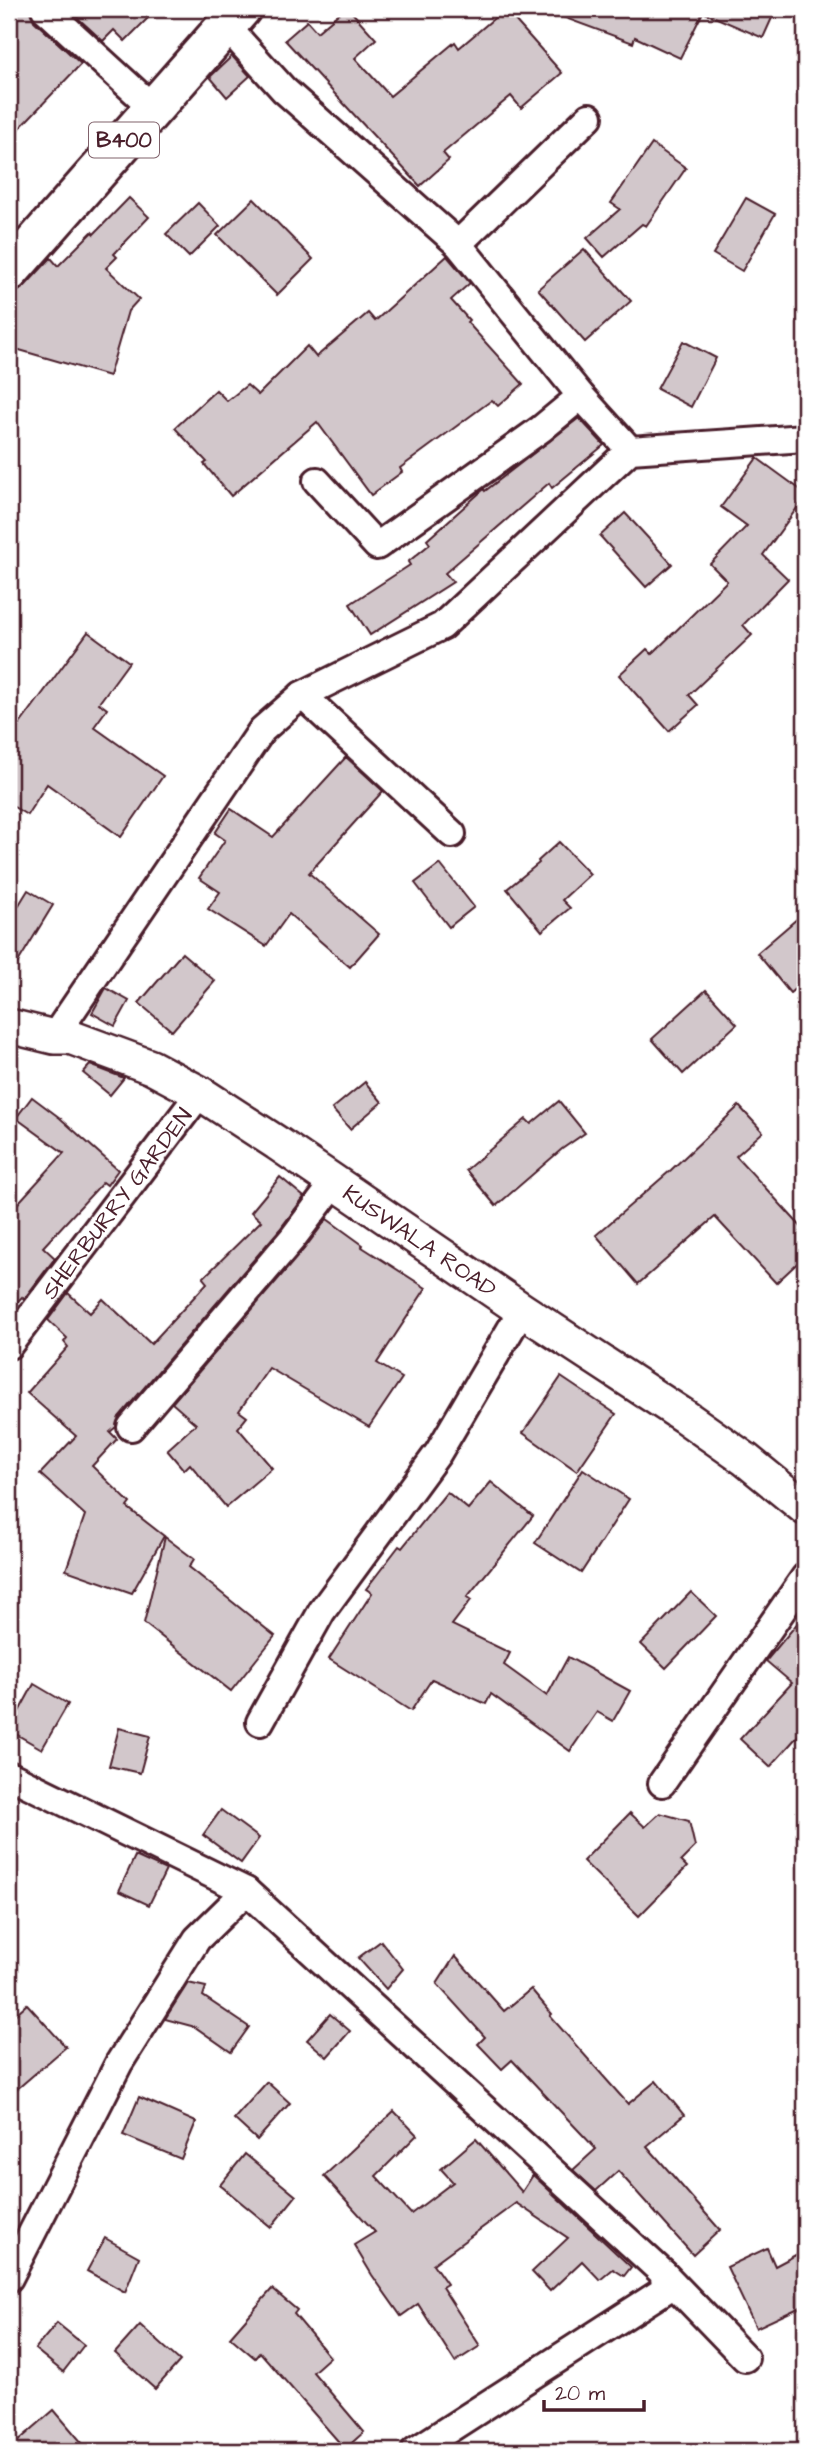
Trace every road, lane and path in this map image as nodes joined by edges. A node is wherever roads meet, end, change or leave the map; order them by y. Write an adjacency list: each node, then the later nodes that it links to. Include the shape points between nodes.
1 (45, 9): 3 (street)
2 (234, 18): 3 (main road, B400); 5 (street, via 284,90)
3 (152, 107): 6 (main road, B400)
4 (589, 117): 5 (street)
5 (458, 244): 7 (street)
6 (9, 272)
7 (581, 396): 9 (street); 10 (street, via 377,547)
8 (805, 438): 9 (street)
9 (631, 450): 11 (street, via 442,626)
10 (317, 481)
11 (302, 695): 12 (street); 14 (street, via 261,730)
12 (452, 834)
13 (9, 1026): 14 (street, KUSWALA ROAD)
14 (54, 1037): 15 (street, KUSWALA ROAD, via 70,1037 151,1067)
15 (200, 1093): 16 (street, KUSWALA ROAD); 18 (street, SHERBURRY GARDEN)
16 (335, 1182): 17 (street, KUSWALA ROAD); 19 (street)
17 (522, 1310): 20 (street, KUSWALA ROAD, via 684,1416); 22 (street, via 438,1453 322,1611)
18 (9, 1345)
19 (131, 1427)
20 (805, 1508)
21 (805, 1577): 24 (street)
22 (260, 1721)
23 (9, 1775): 25 (street)
24 (662, 1783)
25 (246, 1891): 26 (street); 27 (street, via 197,1939 119,2063)
26 (664, 2274): 28 (street); 29 (street, via 665,2290)
27 (9, 2278)
28 (745, 2358)
29 (415, 2451)

